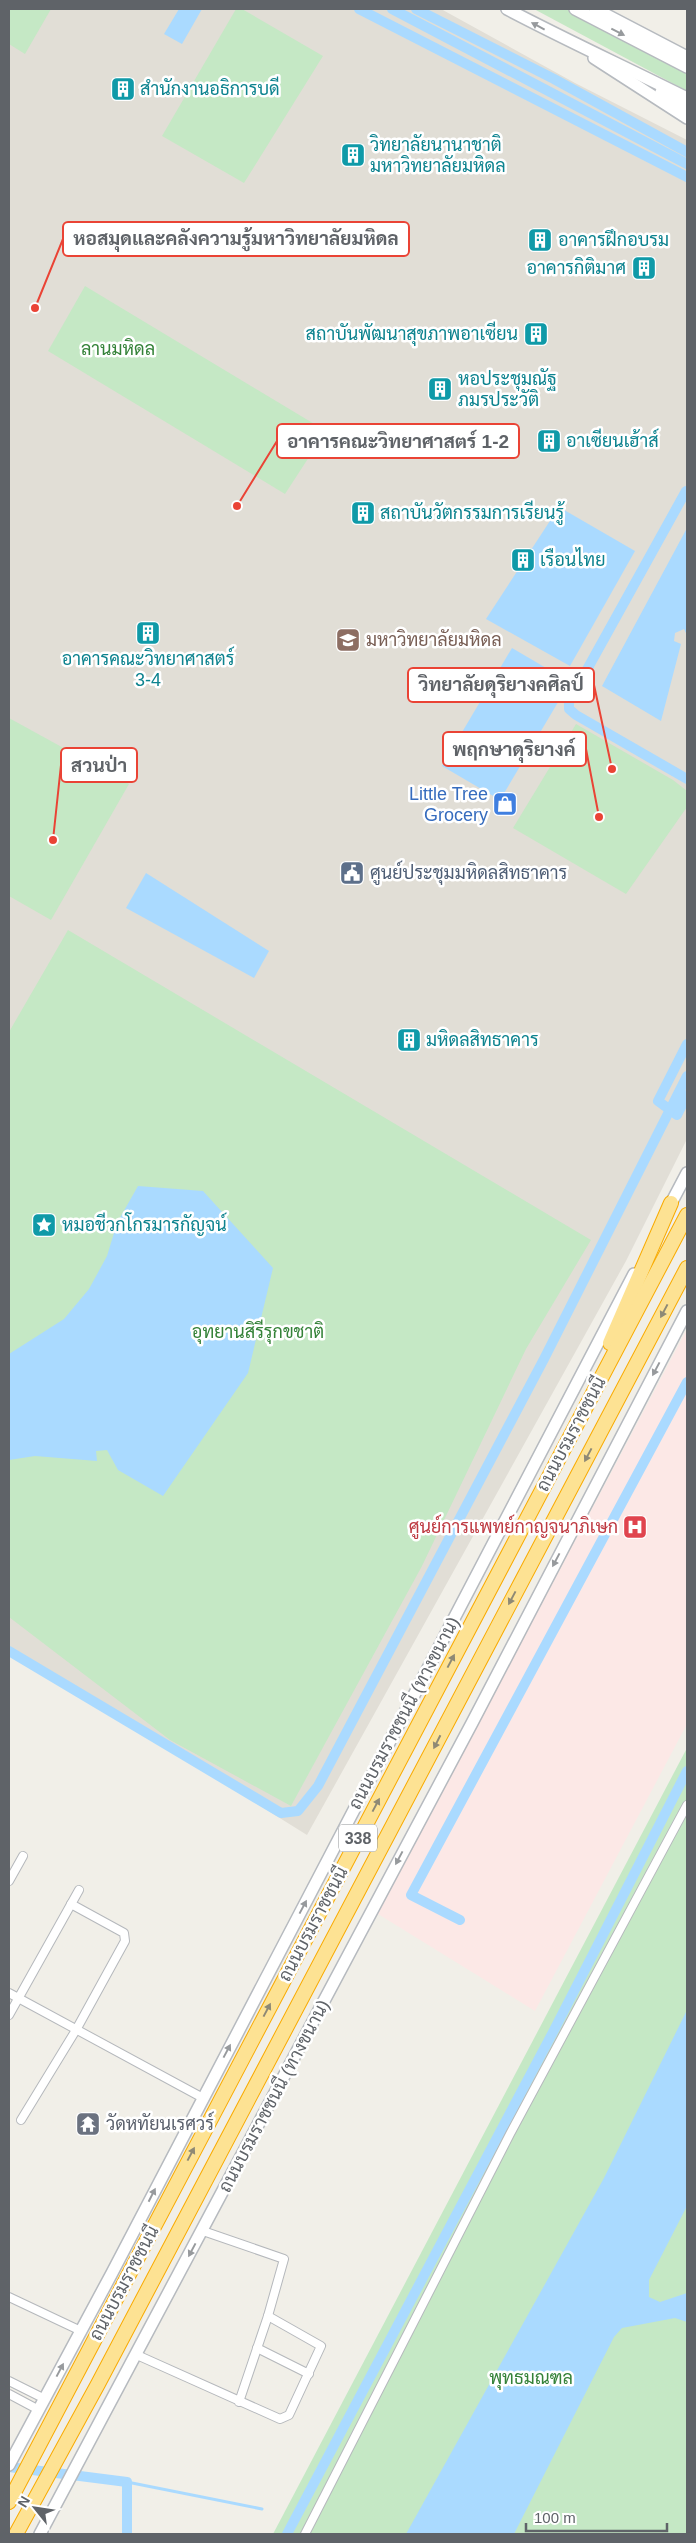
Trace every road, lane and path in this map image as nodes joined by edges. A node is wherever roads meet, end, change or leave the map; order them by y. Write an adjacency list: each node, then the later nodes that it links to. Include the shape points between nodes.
1 (507, 9): 4 (main road, one-way to 1)
2 (575, 9): 7 (main road, one-way to 7)
3 (596, 9): 5 (main road)
4 (570, 42): 6 (main road); 10 (main road)
5 (687, 57)
6 (606, 58): 8 (main road); 9 (main road)
7 (687, 67)
8 (687, 98)
9 (687, 109)
10 (687, 118)
11 (687, 1172): 12 (main road, ถนนบรมราชชนนี (ทางขนาน) / 338)
12 (671, 1202): 16 (highway); 26 (main road, ถนนบรมราชชนนี (ทางขนาน) / 338, one-way to 12)
13 (687, 1215): 16 (highway, ถนนบรมราชชนนี / 338)
14 (687, 1268): 42 (highway, ถนนบรมราชชนนี / 338, one-way to 42)
15 (687, 1311): 28 (main road, ถนนบรมราชชนนี (ทางขนาน) / 338, one-way to 28)
16 (566, 1442): 41 (highway, ถนนบรมราชชนนี / 338, one-way to 16)
17 (687, 1805): 44 (street, via 510,2134)
18 (23, 1856): 19 (street)
19 (9, 1881)
20 (79, 1890): 21 (street)
21 (71, 1904): 23 (street); 25 (street, via 124,1933 125,1937)
22 (9, 1993): 23 (street)
23 (19, 1998): 24 (street); 25 (street)
24 (9, 2015)
25 (76, 2030): 26 (street); 27 (street)
26 (203, 2098): 31 (main road, ถนนบรมราชชนนี (ทางขนาน) / 338, one-way to 26)
27 (21, 2120)
28 (203, 2231): 30 (street, via 284,2260); 33 (main road, ถนนบรมราชชนนี (ทางขนาน) / 338, one-way to 33)
29 (9, 2297): 31 (street)
30 (268, 2316): 32 (street); 34 (street, via 321,2346)
31 (81, 2331): 37 (main road, ถนนบรมราชชนนี (ทางขนาน) / 338, one-way to 31)
32 (257, 2348): 34 (street); 38 (street)
33 (136, 2355): 38 (street); 43 (main road, ถนนบรมราชชนนี (ทางขนาน) / 338)
34 (309, 2374): 38 (street, via 285,2418 280,2419)
35 (9, 2381): 37 (street)
36 (9, 2394): 39 (street)
37 (45, 2399): 39 (main road, ถนนบรมราชชนนี (ทางขนาน) / 338)
38 (239, 2402)
39 (39, 2410): 40 (main road, ถนนบรมราชชนนี (ทางขนาน) / 338)
40 (10, 2462)
41 (9, 2502)
42 (16, 2534)
43 (40, 2534)
44 (305, 2534)

